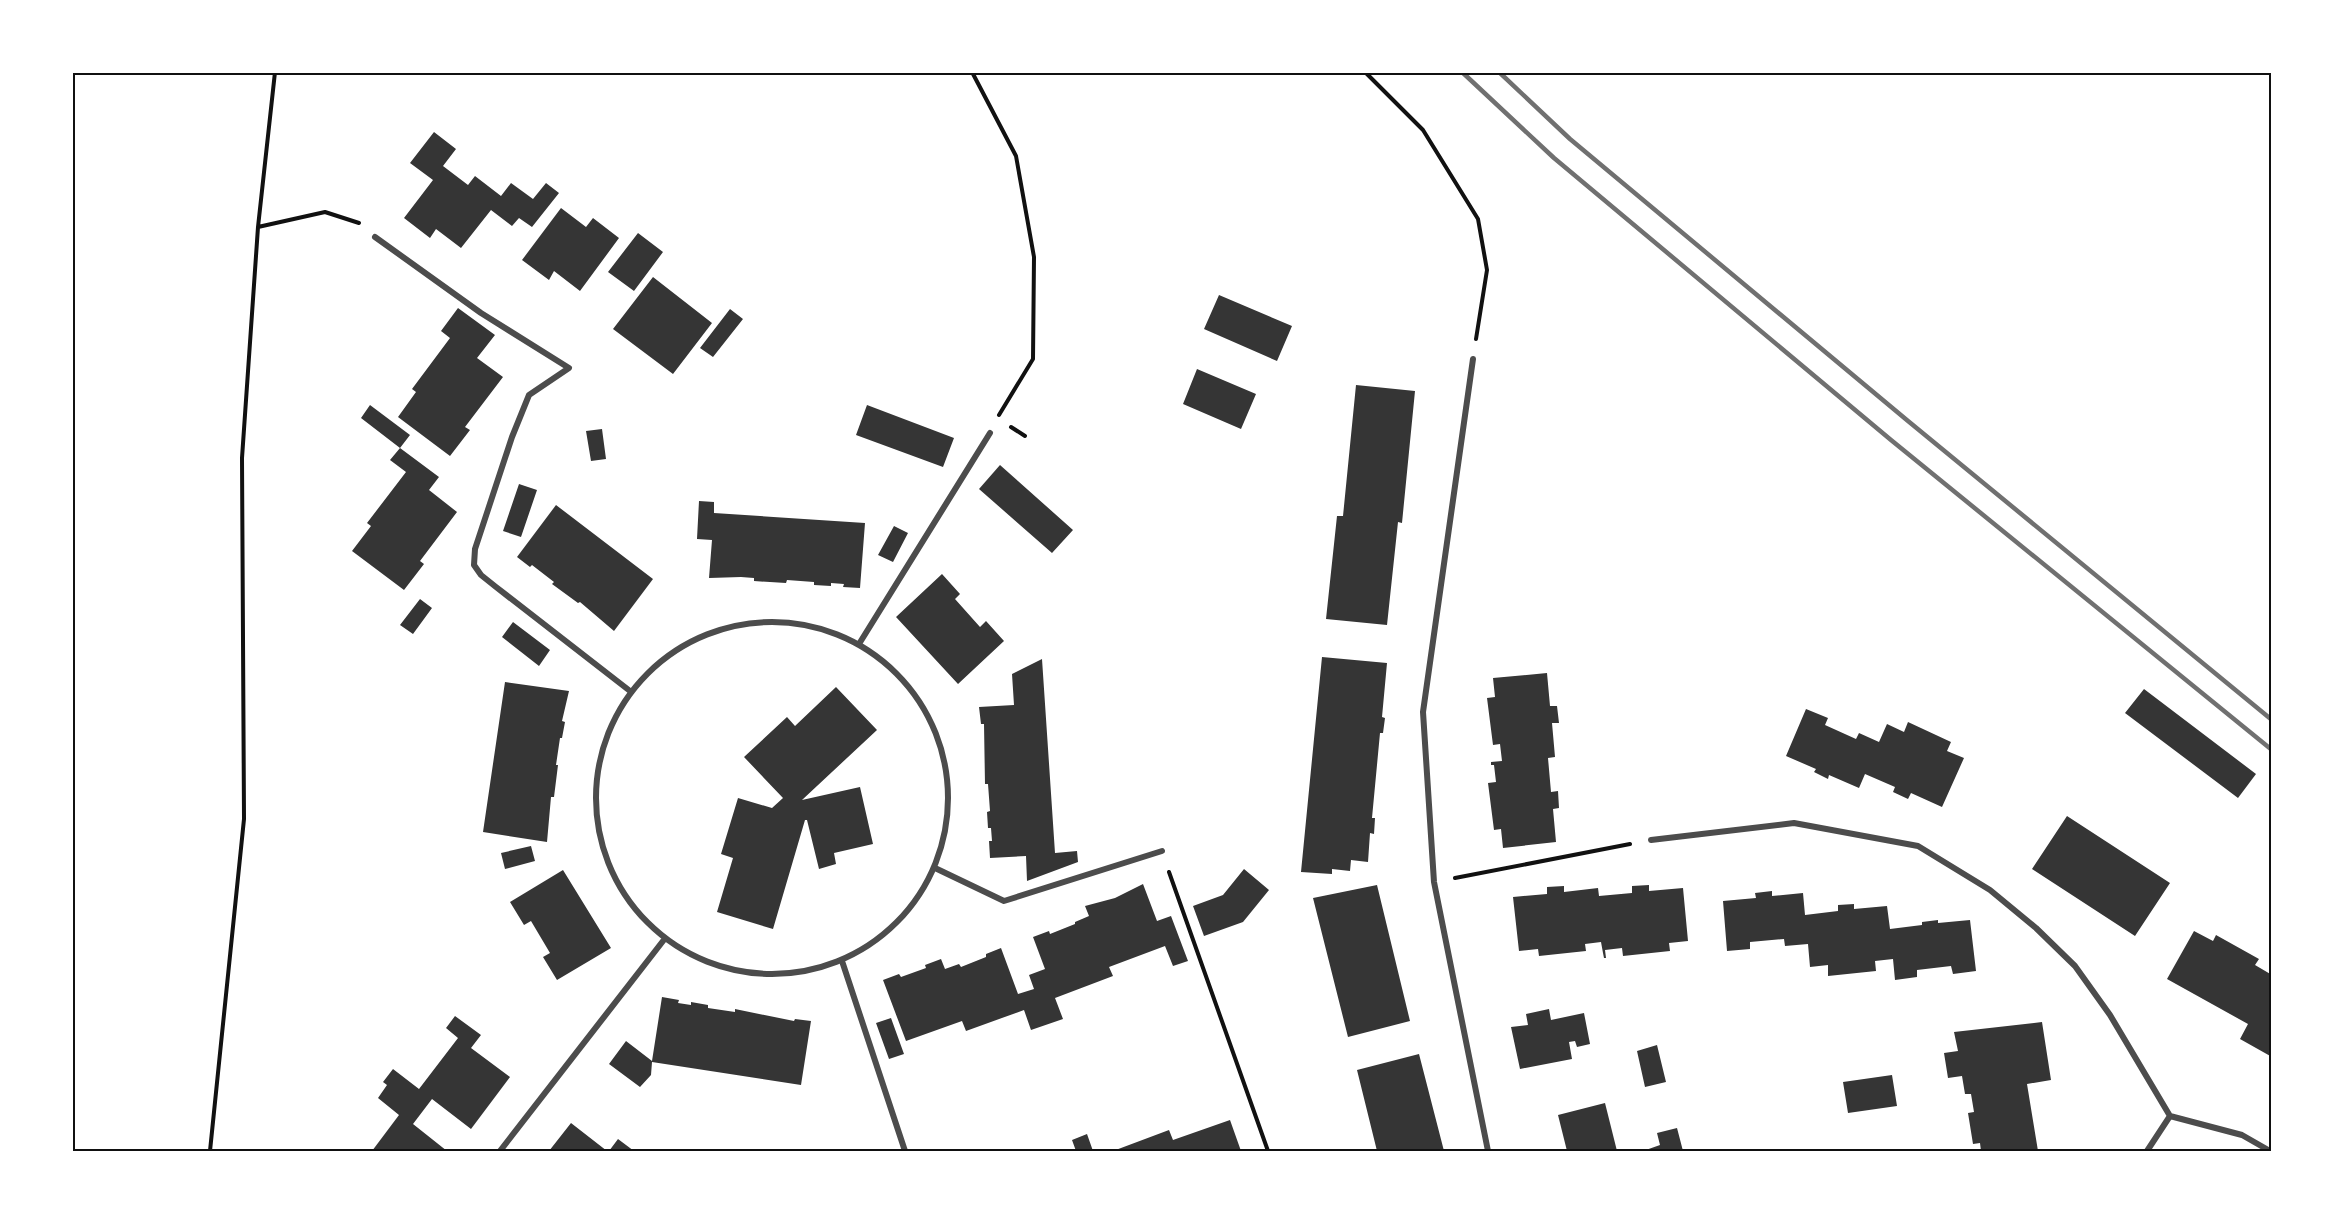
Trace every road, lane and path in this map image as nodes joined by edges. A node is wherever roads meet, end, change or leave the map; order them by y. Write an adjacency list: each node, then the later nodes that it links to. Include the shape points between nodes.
1 (275, 72): 4 (path)
2 (972, 72): 7 (path, via 1016,156 1034,257 1033,359)
3 (1365, 72): 6 (path, via 1423,130 1478,219 1487,270)
4 (258, 227): 5 (path, via 325,212 356,220); 17 (path, via 242,458 244,819)
5 (375, 237): 9 (street, via 481,313 568,368 529,395 475,549 474,565 481,575)
6 (1473, 359): 13 (street, via 1424,712)
7 (990, 433): 8 (street)
8 (859, 644): 9 (street, via 801,622 732,624 681,645); 12 (street, via 906,679 943,735 949,796)
9 (630, 691): 14 (street, via 608,732 595,807 611,873)
10 (1652, 840): 13 (path); 16 (street, via 1794,824 1918,846 1990,890 2075,966 2110,1015)
11 (1162, 851): 12 (street, via 1005,901); 20 (path)
12 (935, 868): 15 (street, via 898,923)
13 (1434, 882): 21 (street)
14 (663, 941): 15 (street, via 734,974 795,976); 18 (street)
15 (842, 961): 19 (street)
16 (2170, 1116): 22 (street); 23 (street, via 2242,1135)
17 (210, 1151)
18 (500, 1151)
19 (905, 1151)
20 (1268, 1151)
21 (1488, 1151)
22 (2147, 1151)
23 (2270, 1151)

